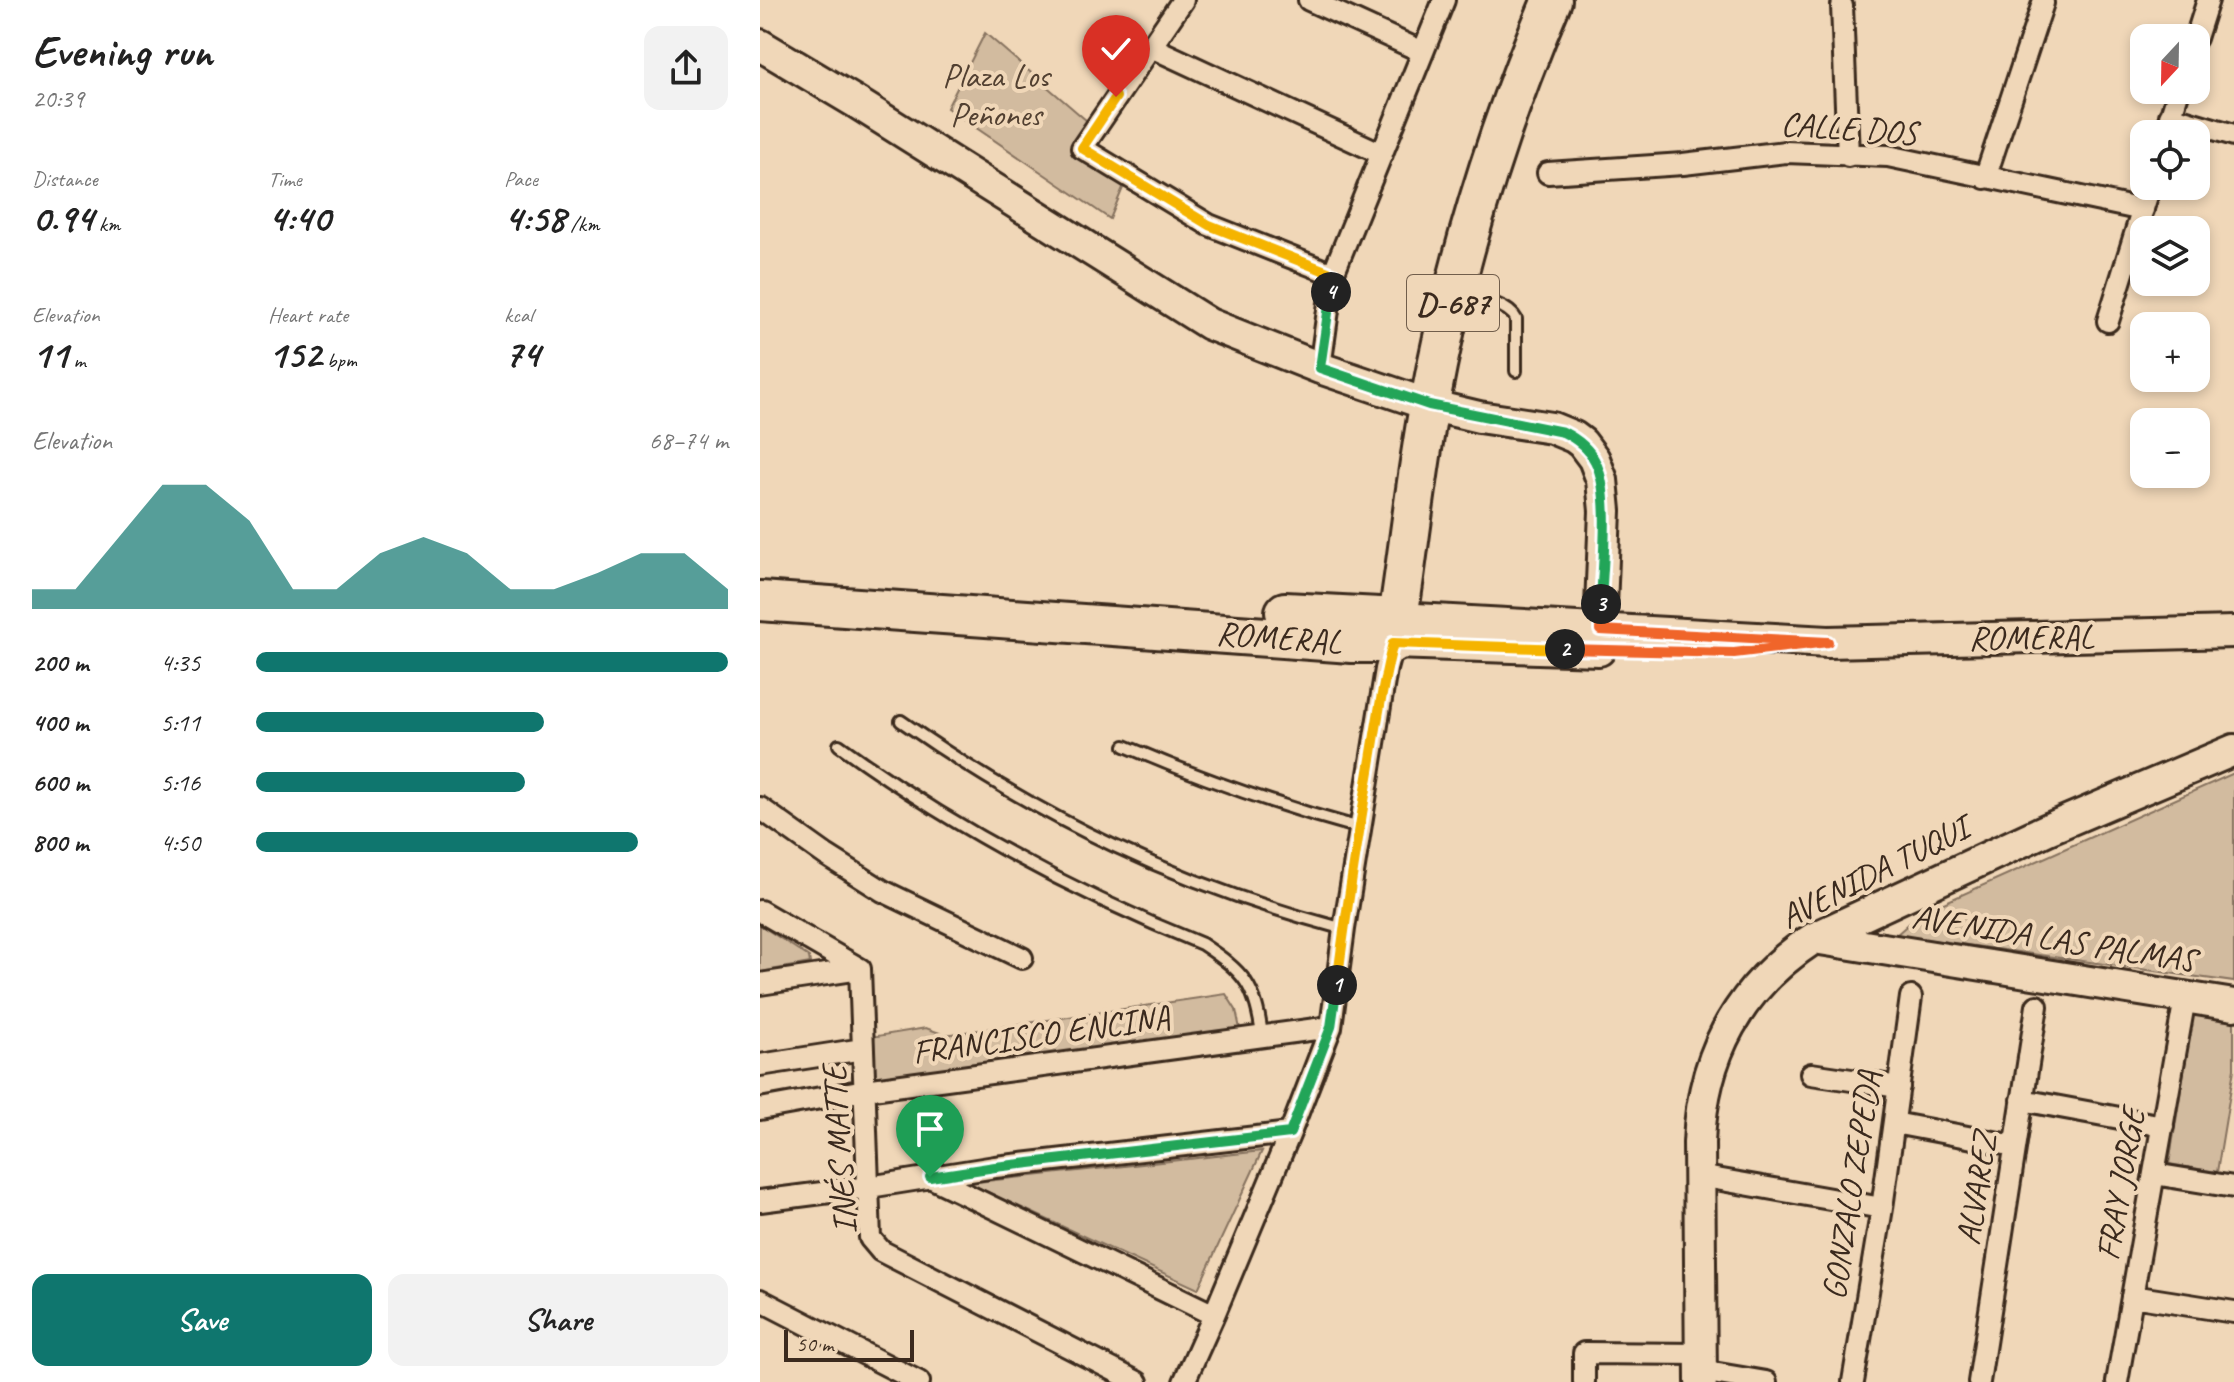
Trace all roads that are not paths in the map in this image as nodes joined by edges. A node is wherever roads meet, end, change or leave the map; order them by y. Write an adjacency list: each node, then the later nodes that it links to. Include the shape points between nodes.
1 (1183, 0): 10 (street)
2 (1309, 0): 11 (street)
3 (1444, 0): 11 (street)
4 (1552, 0): 21 (highway, D-687, via 1497,148)
5 (2208, 0): 8 (street)
6 (2043, 3): 17 (street)
7 (1842, 6): 15 (street)
8 (2200, 24)
9 (760, 45): 23 (street, via 1209,324)
10 (1151, 47): 14 (street); 20 (street, via 1082,148 1209,225)
11 (1423, 52): 14 (street)
12 (2210, 131): 13 (street)
13 (2234, 135)
14 (1382, 154): 20 (street)
15 (1848, 156): 16 (street, CALLE DOS, via 1786,152); 17 (street, CALLE DOS, via 1888,156)
16 (1548, 173)
17 (1985, 178): 19 (street, CALLE DOS)
18 (2146, 200): 19 (street)
19 (2143, 210): 22 (street)
20 (1333, 274): 23 (street)
21 (1455, 294): 24 (lane, via 1513,313); 25 (highway, D-687)
22 (2108, 321)
23 (1320, 368): 25 (street)
24 (1516, 371)
25 (1429, 405): 27 (street, via 1552,428 1588,450 1599,469 1605,511); 28 (highway, D-687)
26 (760, 601): 28 (highway, ROMERAL, via 826,605 920,595 1071,598)
27 (1600, 630): 28 (street, ROMERAL); 30 (street, ROMERAL)
28 (1396, 631): 30 (street, ROMERAL, via 1654,652 1734,653); 36 (street)
29 (2234, 632): 30 (street, ROMERAL)
30 (1828, 642)
31 (901, 721): 38 (lane, via 995,783 1094,838 1198,883)
32 (839, 745): 48 (lane, via 916,799 1016,858 1220,956 1240,972 1253,993)
33 (1125, 746): 36 (lane, via 1255,798)
34 (2234, 750): 39 (street, AVENIDA TUQUI)
35 (760, 808): 40 (street, via 883,891)
36 (1360, 828): 38 (street)
37 (760, 911): 41 (street)
38 (1344, 929): 47 (street)
39 (1814, 938): 44 (street, AVENIDA LAS PALMAS); 61 (street, AVENIDA TUQUI, via 1759,983 1721,1041 1705,1085)
40 (1022, 958)
41 (860, 969): 42 (street); 49 (street, INÉS MATTE)
42 (760, 984)
43 (1911, 997): 52 (street, GONZALO ZEPEDA)
44 (2185, 998): 45 (street, AVENIDA LAS PALMAS); 57 (street, FRAY JORGE)
45 (2234, 1005)
46 (2037, 1006): 54 (street, ALVAREZ)
47 (1331, 1027): 48 (street, FRANCISCO ENCINA); 58 (street)
48 (1262, 1036): 53 (street, FRANCISCO ENCINA)
49 (863, 1049): 50 (street, FRANCISCO ENCINA); 53 (street, INÉS MATTE)
50 (760, 1065)
51 (1811, 1074): 52 (street)
52 (1899, 1087): 56 (street, GONZALO ZEPEDA)
53 (865, 1090): 55 (street, FRANCISCO ENCINA); 63 (street, INÉS MATTE)
54 (2022, 1100): 57 (street); 59 (street, ALVAREZ)
55 (760, 1109)
56 (1894, 1123): 59 (street); 66 (street, GONZALO ZEPEDA)
57 (2163, 1126): 60 (street, FRAY JORGE)
58 (1290, 1133): 62 (street); 70 (street)
59 (2015, 1146): 78 (street, ALVAREZ)
60 (2154, 1174): 64 (street); 67 (street, FRAY JORGE)
61 (1699, 1176): 66 (street); 71 (street, AVENIDA TUQUI)
62 (930, 1177): 63 (street); 70 (street)
63 (869, 1187): 65 (street); 73 (street, INÉS MATTE, via 870,1238 881,1251)
64 (2234, 1187)
65 (760, 1201)
66 (1882, 1208): 77 (street, GONZALO ZEPEDA)
67 (2132, 1296): 69 (street); 79 (street, FRAY JORGE)
68 (760, 1300): 72 (street)
69 (2234, 1312)
70 (1214, 1315): 74 (street)
71 (1701, 1369): 75 (street, via 1584,1353); 76 (street)
72 (919, 1382)
73 (1137, 1382)
74 (1184, 1382)
75 (1584, 1382)
76 (1766, 1382)
77 (1853, 1382)
78 (1979, 1382)
79 (2117, 1382)

